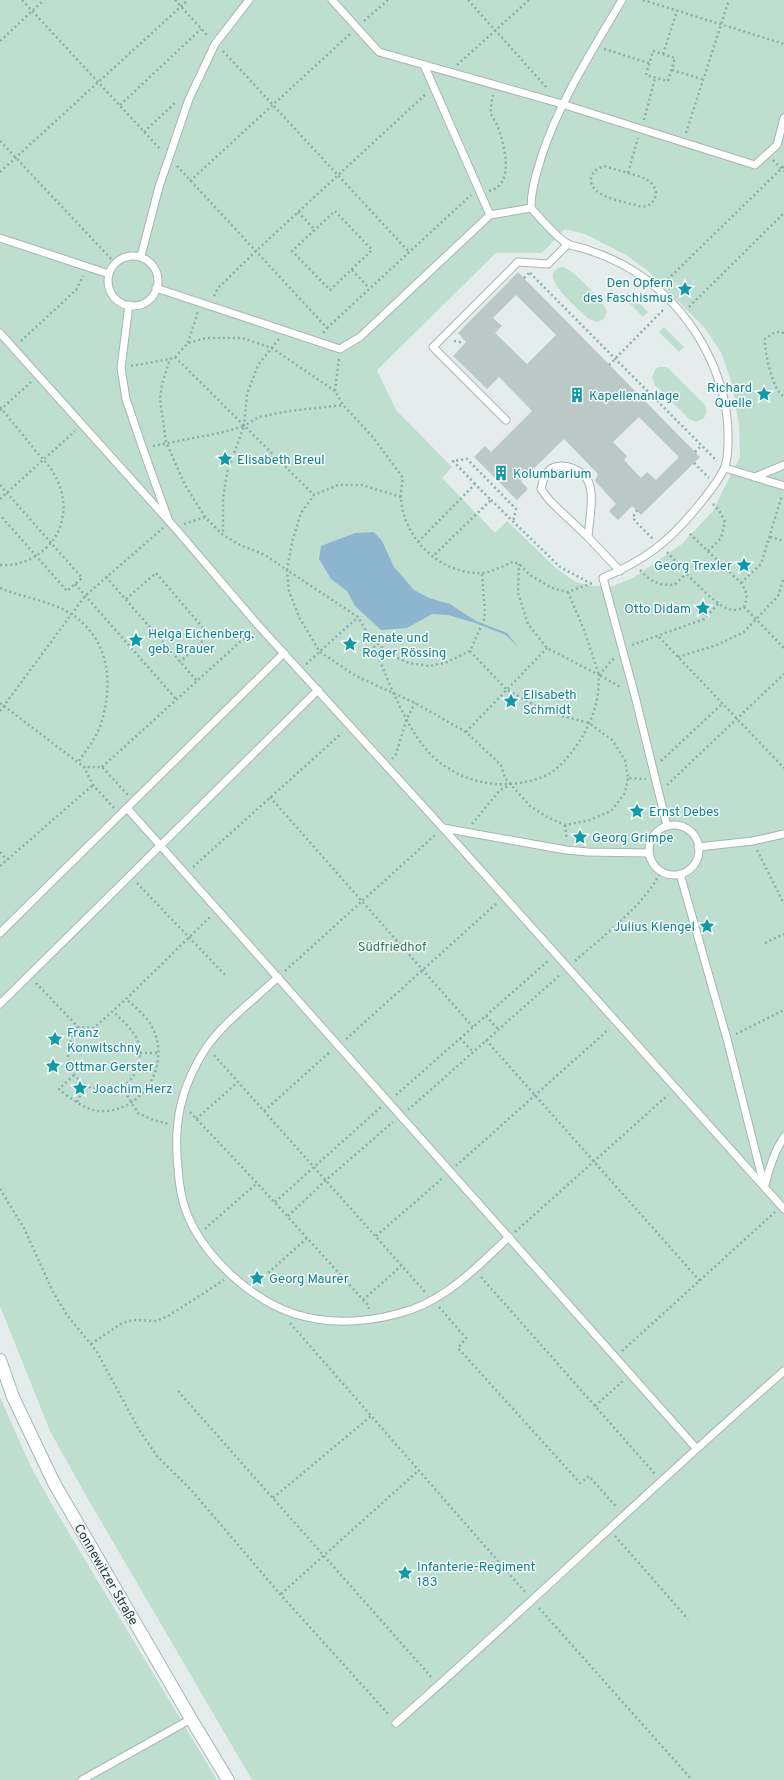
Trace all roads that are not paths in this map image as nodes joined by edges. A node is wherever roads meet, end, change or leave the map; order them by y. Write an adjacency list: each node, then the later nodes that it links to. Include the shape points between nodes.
1 (249, 0): 11 (lane, via 215,44 189,99 168,157)
2 (332, 0): 4 (lane, via 379,52)
3 (622, 0): 5 (lane)
4 (424, 65): 5 (lane); 8 (lane)
5 (562, 104): 6 (lane, via 755,165 777,145); 7 (lane, via 550,132 531,192)
6 (784, 118)
7 (531, 208): 8 (lane); 10 (lane)
8 (490, 215): 13 (lane, via 360,337 340,348)
9 (0, 238): 12 (lane)
10 (568, 244): 16 (lane, via 548,264 518,262 433,347); 18 (lane, via 625,266 658,289 683,314 711,359 723,394 728,427)
11 (141, 256): 12 (lane, via 127,257 115,263); 13 (lane, via 154,269)
12 (109, 274): 14 (lane, via 111,293 120,302)
13 (156, 288): 14 (lane, via 145,302)
14 (129, 305): 21 (lane, via 121,368 126,399)
15 (0, 333): 21 (lane)
16 (506, 420)
17 (784, 465): 19 (lane)
18 (724, 468): 19 (lane); 23 (lane, via 682,526 660,546)
19 (754, 477): 20 (lane)
20 (784, 488)
21 (170, 523): 24 (lane)
22 (588, 537): 22 (lane, via 592,493 588,481 578,471 566,465 553,468 545,475 541,488 550,501); 23 (lane)
23 (620, 571): 27 (lane, via 603,578)
24 (284, 653): 25 (lane); 26 (lane)
25 (318, 690): 28 (lane); 30 (lane)
26 (127, 808): 30 (lane); 34 (lane)
27 (667, 826): 31 (lane, via 674,825 686,829 695,838); 32 (lane, via 652,837)
28 (443, 828): 32 (lane, via 566,850); 38 (lane)
29 (784, 834): 31 (lane, via 753,841)
30 (160, 845): 35 (lane); 36 (lane)
31 (698, 847): 33 (lane, via 695,862)
32 (649, 853): 33 (lane, via 652,862 661,871)
33 (680, 874): 38 (lane, via 727,1039)
34 (0, 933)
35 (278, 977): 40 (lane); 40 (lane, via 231,1020 207,1047 191,1076 181,1102 176,1125 179,1185 186,1211 214,1256 250,1290 272,1303 318,1319 345,1322 372,1319 432,1301 455,1286)
36 (0, 1004)
37 (784, 1137): 38 (lane, via 771,1162)
38 (764, 1187): 39 (lane)
39 (783, 1208)
40 (509, 1237): 43 (lane)
41 (0, 1360): 44 (street, Connewitzer Straße, via 13,1397 54,1483)
42 (784, 1371): 43 (lane)
43 (696, 1448): 45 (lane, via 533,1601)
44 (191, 1719): 46 (lane); 47 (street, Connewitzer Straße)
45 (396, 1722)
46 (82, 1780)
47 (228, 1780)

